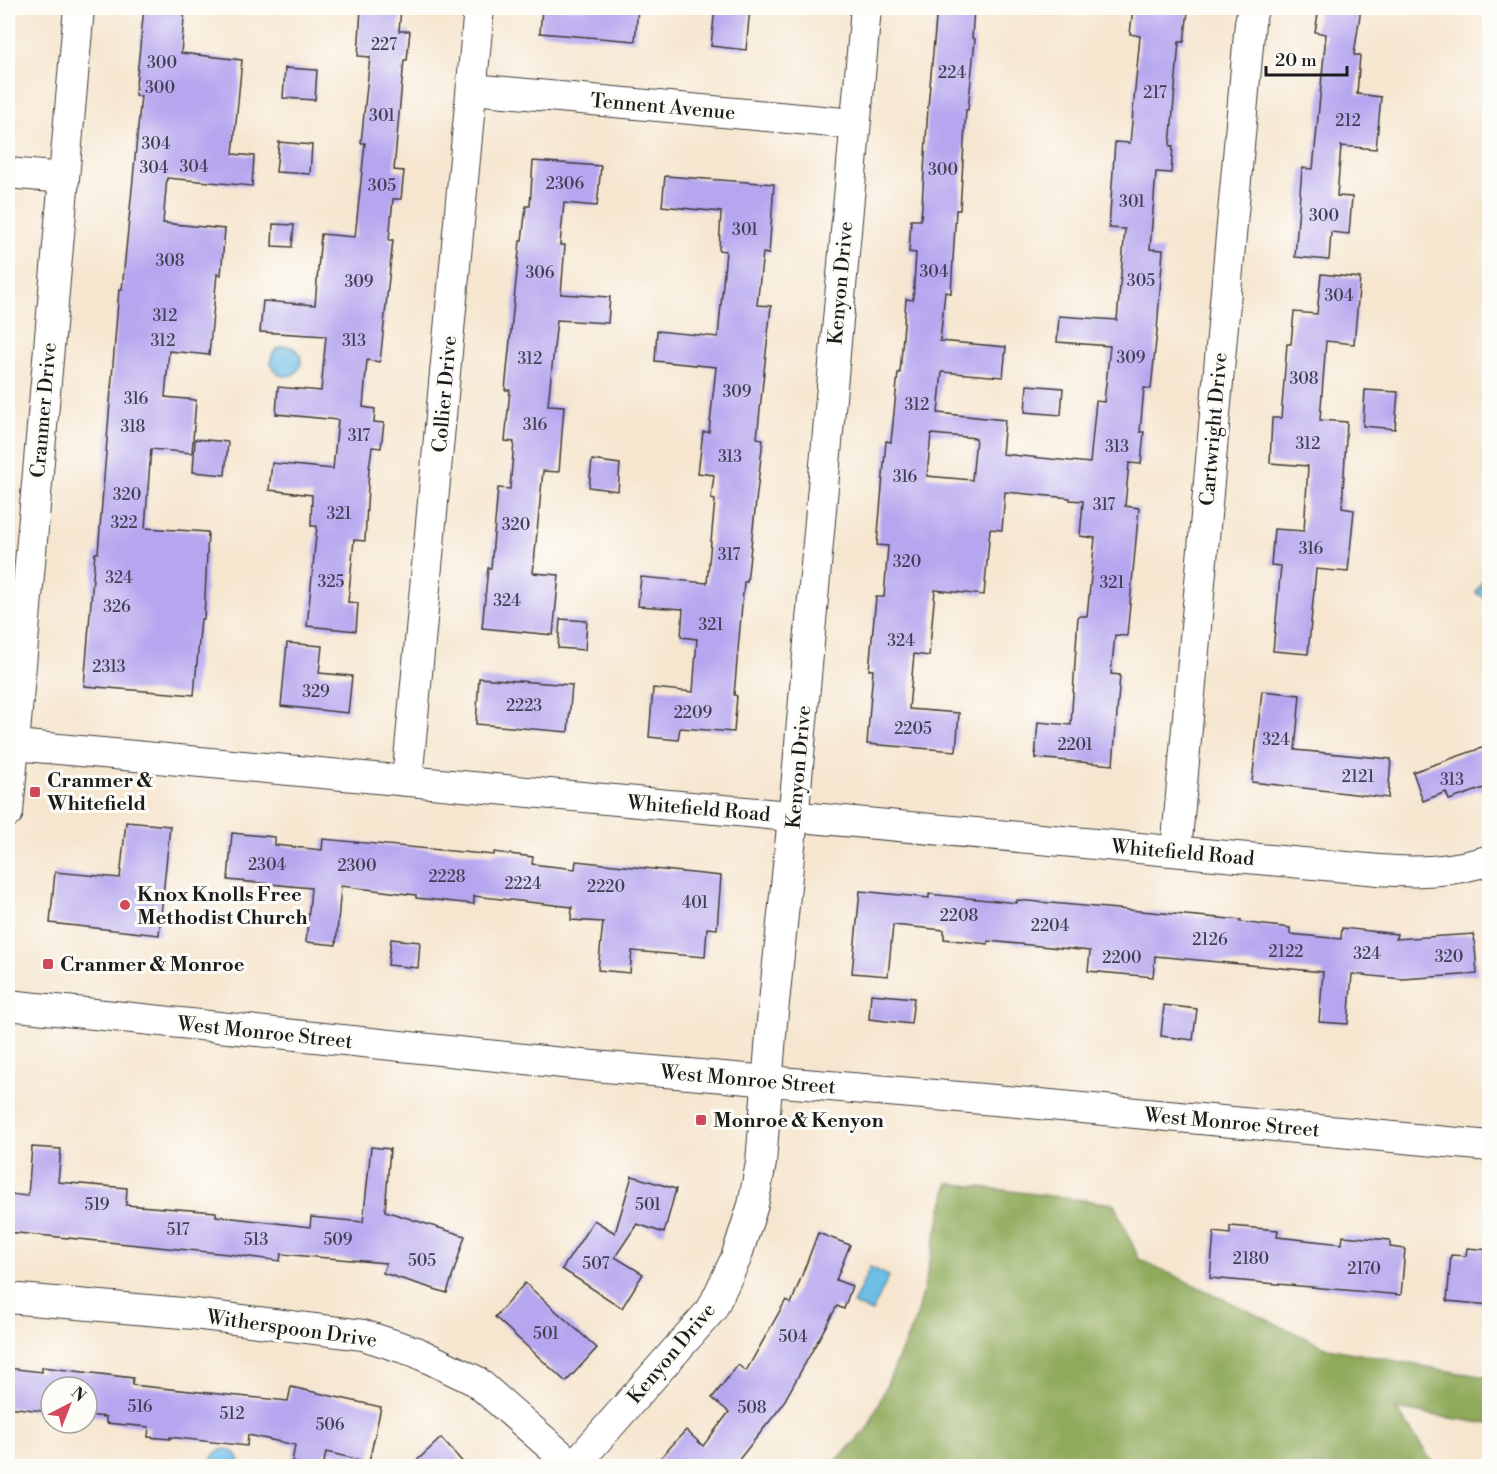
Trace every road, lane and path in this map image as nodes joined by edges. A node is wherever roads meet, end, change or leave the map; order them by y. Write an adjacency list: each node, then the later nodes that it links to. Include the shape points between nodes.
1 (79, 8): 8 (street, Cranmer Drive)
2 (479, 8): 5 (street, Collier Drive)
3 (866, 8): 6 (street, Kenyon Drive)
4 (1253, 8): 13 (street, Cartwright Drive)
5 (472, 89): 6 (street, Tennent Avenue); 10 (street, Collier Drive)
6 (854, 124): 12 (street, Kenyon Drive)
7 (8, 173): 8 (street)
8 (64, 178): 9 (street, Cranmer Drive)
9 (15, 745): 10 (street, Whitefield Road); 11 (street, Cranmer Drive)
10 (407, 781): 12 (street, Whitefield Road)
11 (8, 812)
12 (793, 816): 13 (street, Whitefield Road); 16 (street, Kenyon Drive)
13 (1176, 851): 14 (street, Whitefield Road, via 1421,873)
14 (1490, 861)
15 (8, 1005): 16 (street, West Monroe Street)
16 (768, 1081): 17 (street, West Monroe Street); 19 (street, Kenyon Drive, via 753,1205 736,1258 712,1309)
17 (1490, 1146)
18 (8, 1298): 19 (street, Witherspoon Drive, via 194,1314 363,1335 416,1352 476,1381)
19 (573, 1467)

